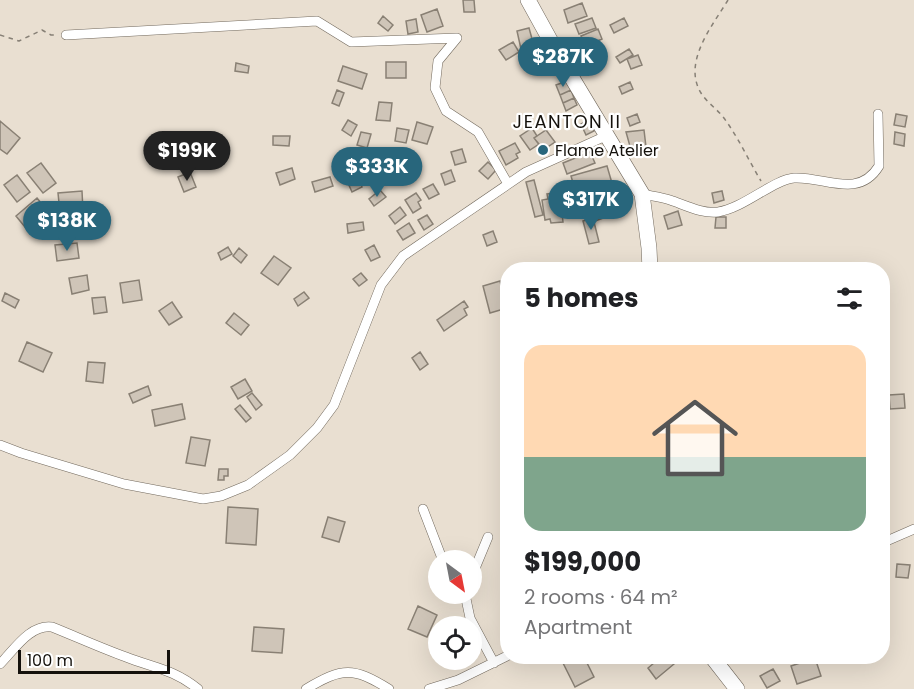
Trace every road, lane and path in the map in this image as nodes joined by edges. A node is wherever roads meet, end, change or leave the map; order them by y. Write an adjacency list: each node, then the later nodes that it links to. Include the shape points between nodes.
1 (528, 0): 6 (main road)
2 (728, 0): 8 (path, via 703,41 697,58 697,86 727,122)
3 (0, 35): 4 (path, via 20,41 42,30 51,35)
4 (66, 35): 7 (street, via 317,21 351,42 457,38 438,61 435,88 446,111 477,132)
5 (878, 114): 8 (street, via 879,166 867,178 846,185 796,178)
6 (608, 135): 7 (street); 9 (main road)
7 (508, 184): 11 (street, via 403,256 381,285 334,405 290,455 248,485 203,499 124,484)
8 (767, 190): 9 (street, via 719,212 700,211)
9 (642, 194): 10 (main road)
10 (650, 262)
11 (0, 445)
12 (423, 509): 16 (street)
13 (914, 530): 15 (street)
14 (488, 537): 17 (street)
15 (890, 540)
16 (439, 550)
17 (482, 551)
18 (467, 604): 20 (street, via 470,618)
19 (500, 660): 20 (street)
20 (494, 663): 23 (street)
21 (0, 664): 24 (street, via 30,633 45,626 163,668)
22 (717, 664): 28 (main road)
23 (460, 685): 27 (street)
24 (198, 689)
25 (306, 689): 26 (street, via 327,676 349,672 366,675)
26 (389, 689)
27 (429, 689)
28 (737, 689)

